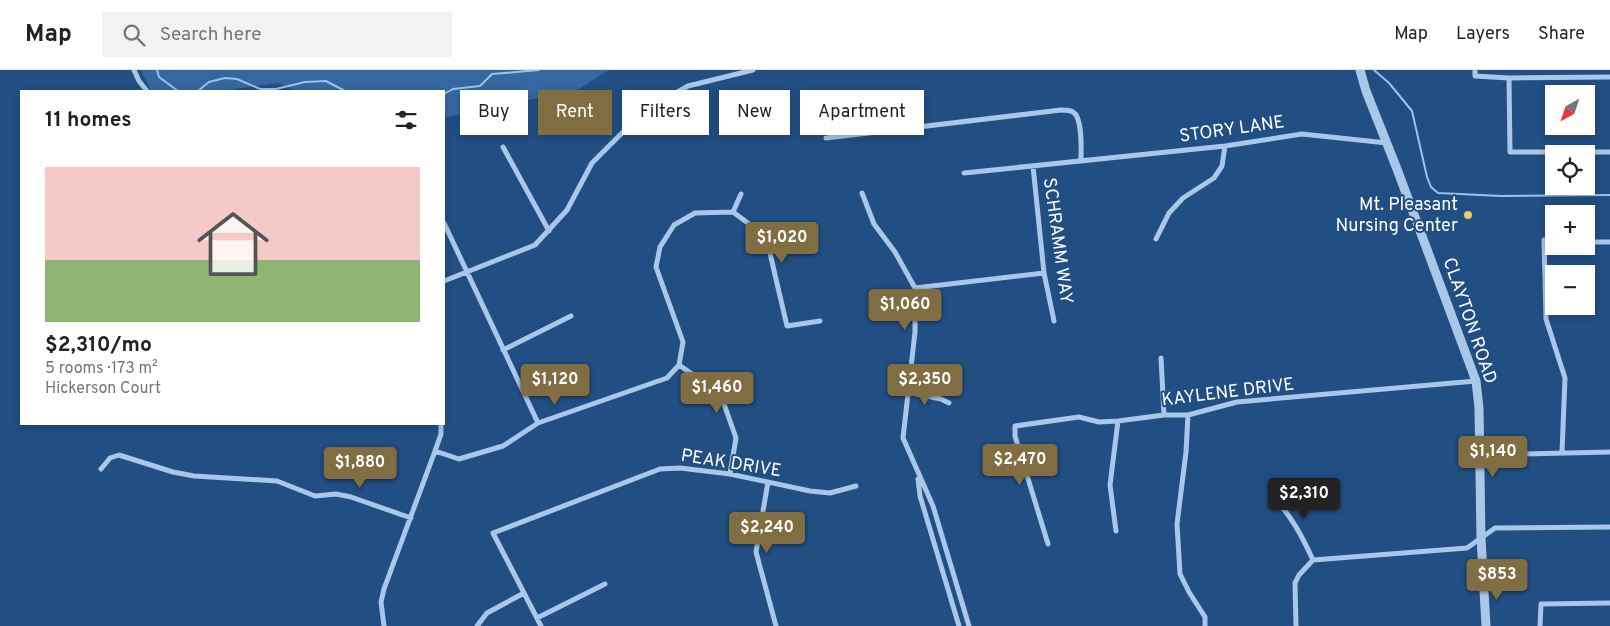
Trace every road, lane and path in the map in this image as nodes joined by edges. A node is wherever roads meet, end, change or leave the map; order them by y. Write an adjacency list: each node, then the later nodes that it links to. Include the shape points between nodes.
1 (134, 70): 7 (street)
2 (753, 70): 20 (street, via 688,86 644,110 592,163 567,210)
3 (1360, 70): 9 (street, CLAYTON ROAD)
4 (1475, 73): 6 (street)
5 (1610, 77): 6 (street)
6 (1509, 78): 12 (street, via 1510,152)
7 (146, 90)
8 (826, 138): 13 (street, via 1069,110 1080,123)
9 (1387, 143): 10 (street, STORY LANE, via 1302,134); 35 (street, CLAYTON ROAD)
10 (1225, 146): 13 (street, STORY LANE); 21 (street, via 1222,166 1214,178 1183,198 1169,213)
11 (503, 147): 20 (street)
12 (1610, 152)
13 (1081, 161): 14 (street, STORY LANE)
14 (1033, 166): 15 (street, STORY LANE); 26 (street, SCHRAMM WAY)
15 (964, 173)
16 (862, 193): 28 (street, via 874,224 895,252)
17 (741, 194): 18 (street)
18 (733, 212): 31 (street, via 760,232 769,249 787,326); 34 (street, via 695,213 674,225 660,246 656,267 683,342)
19 (445, 225): 25 (street)
20 (549, 231): 25 (street, via 535,245)
21 (1156, 239)
22 (1545, 240): 44 (street, via 1546,319 1565,378)
23 (1595, 242): 24 (street)
24 (1610, 242)
25 (467, 273): 27 (street); 32 (street)
26 (1044, 273): 28 (street); 30 (street, SCHRAMM WAY)
27 (445, 281)
28 (915, 288): 36 (street, via 915,332)
29 (571, 316): 32 (street)
30 (1054, 320)
31 (820, 321)
32 (503, 350): 41 (street)
33 (1161, 358): 38 (street)
34 (679, 365): 41 (street, via 667,378); 49 (street, via 701,380 724,404 736,438)
35 (1476, 381): 39 (street, KAYLENE DRIVE, via 1238,402); 46 (street, CLAYTON ROAD)
36 (907, 392): 37 (street); 48 (street, via 903,438)
37 (949, 403)
38 (1164, 415): 39 (street, KAYLENE DRIVE); 40 (street, KAYLENE DRIVE)
39 (1188, 415): 69 (street, via 1177,524 1180,574 1205,617)
40 (1118, 421): 55 (street, via 1110,485); 57 (street, KAYLENE DRIVE, via 1099,422 1079,417 1015,426 1015,436)
41 (538, 423): 43 (street, via 503,446 459,459)
42 (441, 425): 43 (street)
43 (435, 451): 53 (street)
44 (1562, 452): 45 (street); 46 (street)
45 (1610, 452)
46 (1480, 456): 56 (street, CLAYTON ROAD)
47 (101, 469): 53 (street, via 110,458 120,455 194,476 277,481 315,496 336,494 351,497)
48 (917, 473): 67 (street, via 920,496); 68 (street, via 933,506)
49 (730, 474): 50 (street, PEAK DRIVE); 60 (street, PEAK DRIVE, via 660,469 493,533)
50 (768, 482): 51 (street, PEAK DRIVE, via 830,493); 66 (street, via 756,552)
51 (856, 486)
52 (1272, 496): 58 (street, via 1296,526)
53 (411, 518): 63 (street, via 384,589 381,602)
54 (1610, 527): 56 (street, via 1495,528)
55 (1116, 531)
56 (1481, 538): 58 (street, via 1467,548); 71 (street, CLAYTON ROAD)
57 (1048, 544)
58 (1313, 560): 70 (street, via 1295,583)
59 (605, 584): 62 (street)
60 (524, 592): 62 (street); 64 (street, via 487,613)
61 (1610, 603): 72 (street, via 1541,604)
62 (537, 618): 65 (street)
63 (384, 626)
64 (477, 626)
65 (541, 626)
66 (776, 626)
67 (959, 626)
68 (969, 626)
69 (1205, 626)
70 (1296, 626)
71 (1486, 626)
72 (1540, 626)

